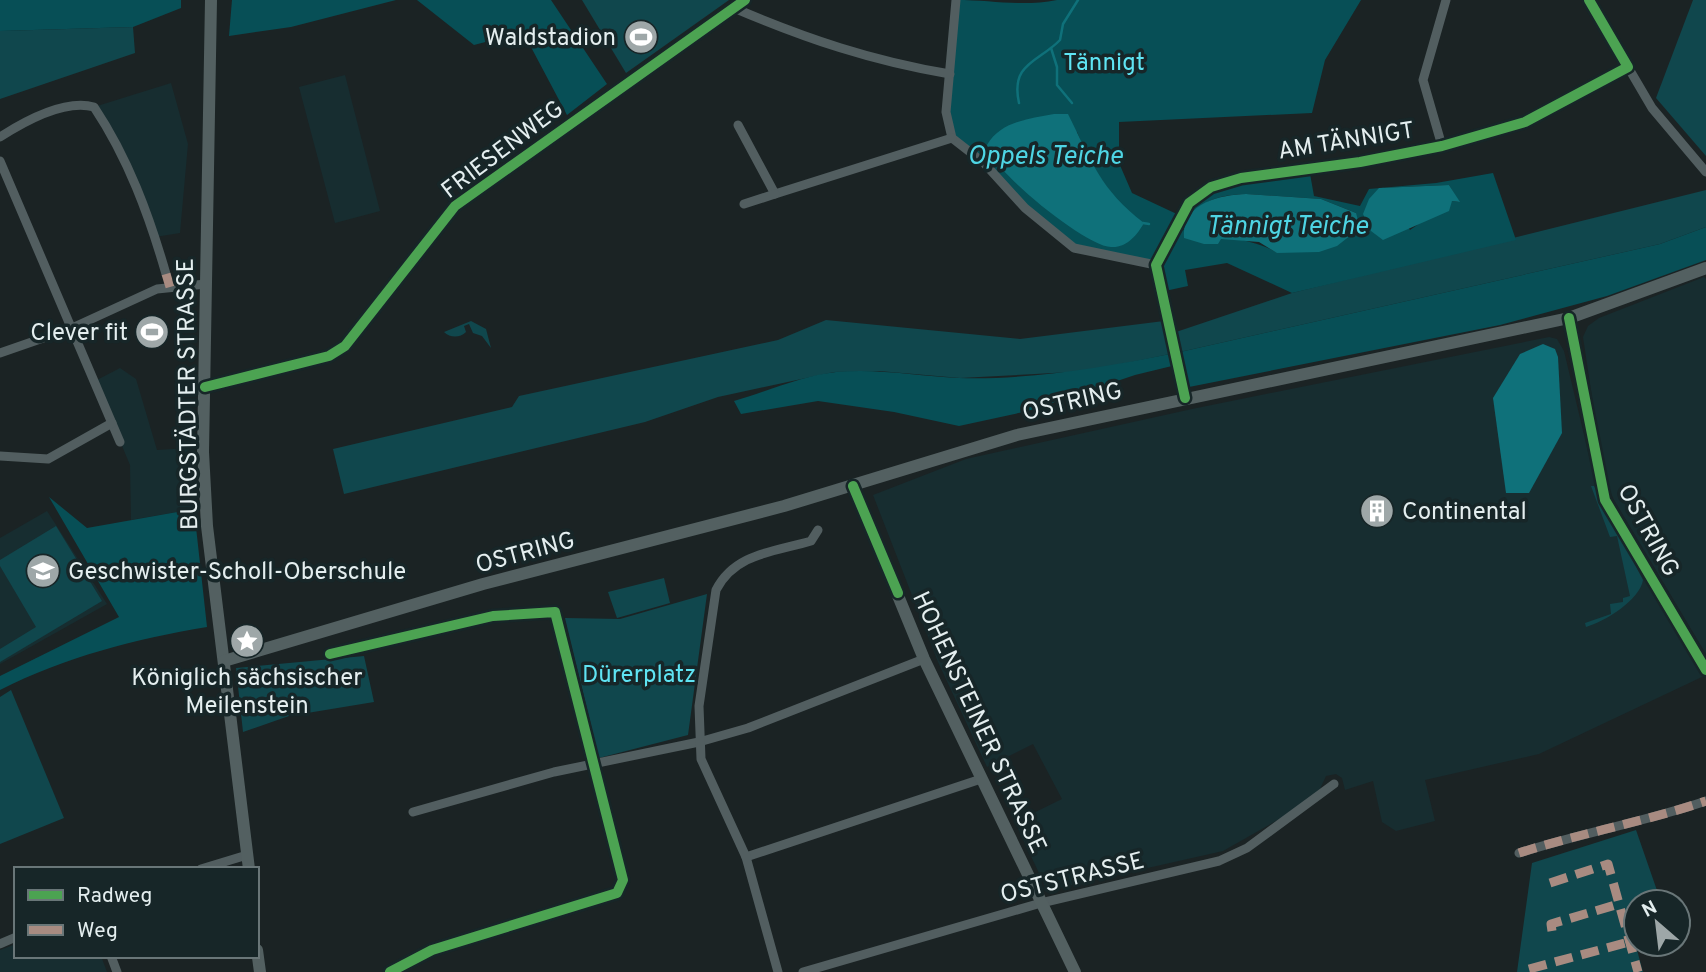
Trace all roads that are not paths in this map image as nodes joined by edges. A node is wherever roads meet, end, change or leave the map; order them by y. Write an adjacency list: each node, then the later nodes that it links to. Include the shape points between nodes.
1 (211, 0): 20 (main road, BURGSTÄDTER STRASSE)
2 (745, 0): 6 (street, FRIESENWEG)
3 (956, 0): 8 (street)
4 (1446, 0): 12 (street, AM TÄNNIGT, via 1423,80)
5 (1589, 0): 7 (street)
6 (734, 8): 8 (street, via 827,45 886,63); 24 (street, FRIESENWEG, via 456,206 345,346 329,356)
7 (1628, 67): 12 (street, AM TÄNNIGT, via 1525,122); 14 (street, via 1652,108)
8 (950, 74): 11 (street, via 946,112)
9 (738, 125): 15 (street)
10 (0, 137): 19 (street, via 79,103 94,107 132,177)
11 (952, 138): 15 (street); 17 (street, via 1074,248)
12 (1442, 146): 17 (street, AM TÄNNIGT, via 1241,178 1211,187 1189,203)
13 (0, 161): 22 (street)
14 (1706, 172)
15 (775, 194): 16 (street)
16 (744, 204)
17 (1156, 265): 25 (street)
18 (1706, 268): 21 (main road)
19 (166, 274)
20 (206, 284): 22 (street, via 157,289); 24 (main road, BURGSTÄDTER STRASSE)
21 (1569, 318): 25 (main road, OSTRING); 34 (main road, OSTRING, via 1605,500)
22 (72, 328): 23 (street); 26 (street)
23 (0, 353)
24 (205, 387): 33 (main road, BURGSTÄDTER STRASSE, via 207,526)
25 (1185, 398): 29 (main road, OSTRING, via 1017,435)
26 (112, 423): 27 (street); 28 (street, via 48,459)
27 (120, 442)
28 (0, 456)
29 (853, 486): 32 (main road, HOHENSTEINER STRASSE); 33 (main road, OSTRING, via 682,535 483,584)
30 (818, 530): 35 (street, via 811,541 743,559 721,581 699,706)
31 (330, 653): 36 (street, via 493,616 555,612)
32 (924, 659): 35 (street, via 804,708); 37 (main road, HOHENSTEINER STRASSE)
33 (224, 661): 42 (main road, BURGSTÄDTER STRASSE)
34 (1706, 670)
35 (699, 742): 36 (street); 43 (street, via 701,760)
36 (595, 765): 40 (street); 47 (street, via 623,880 617,893 432,950)
37 (981, 779): 43 (street); 46 (main road, HOHENSTEINER STRASSE)
38 (1334, 785): 46 (street, OSTSTRASSE, via 1247,848 1219,861)
39 (1706, 801): 41 (street)
40 (413, 812)
41 (1519, 853)
42 (247, 855): 44 (street); 45 (main road, BURGSTÄDTER STRASSE)
43 (746, 857): 48 (street)
44 (208, 867)
45 (248, 867)
46 (1041, 903): 49 (street, OSTSTRASSE); 50 (main road, HOHENSTEINER STRASSE)
47 (390, 972)
48 (778, 972)
49 (803, 972)
50 (1075, 972)

